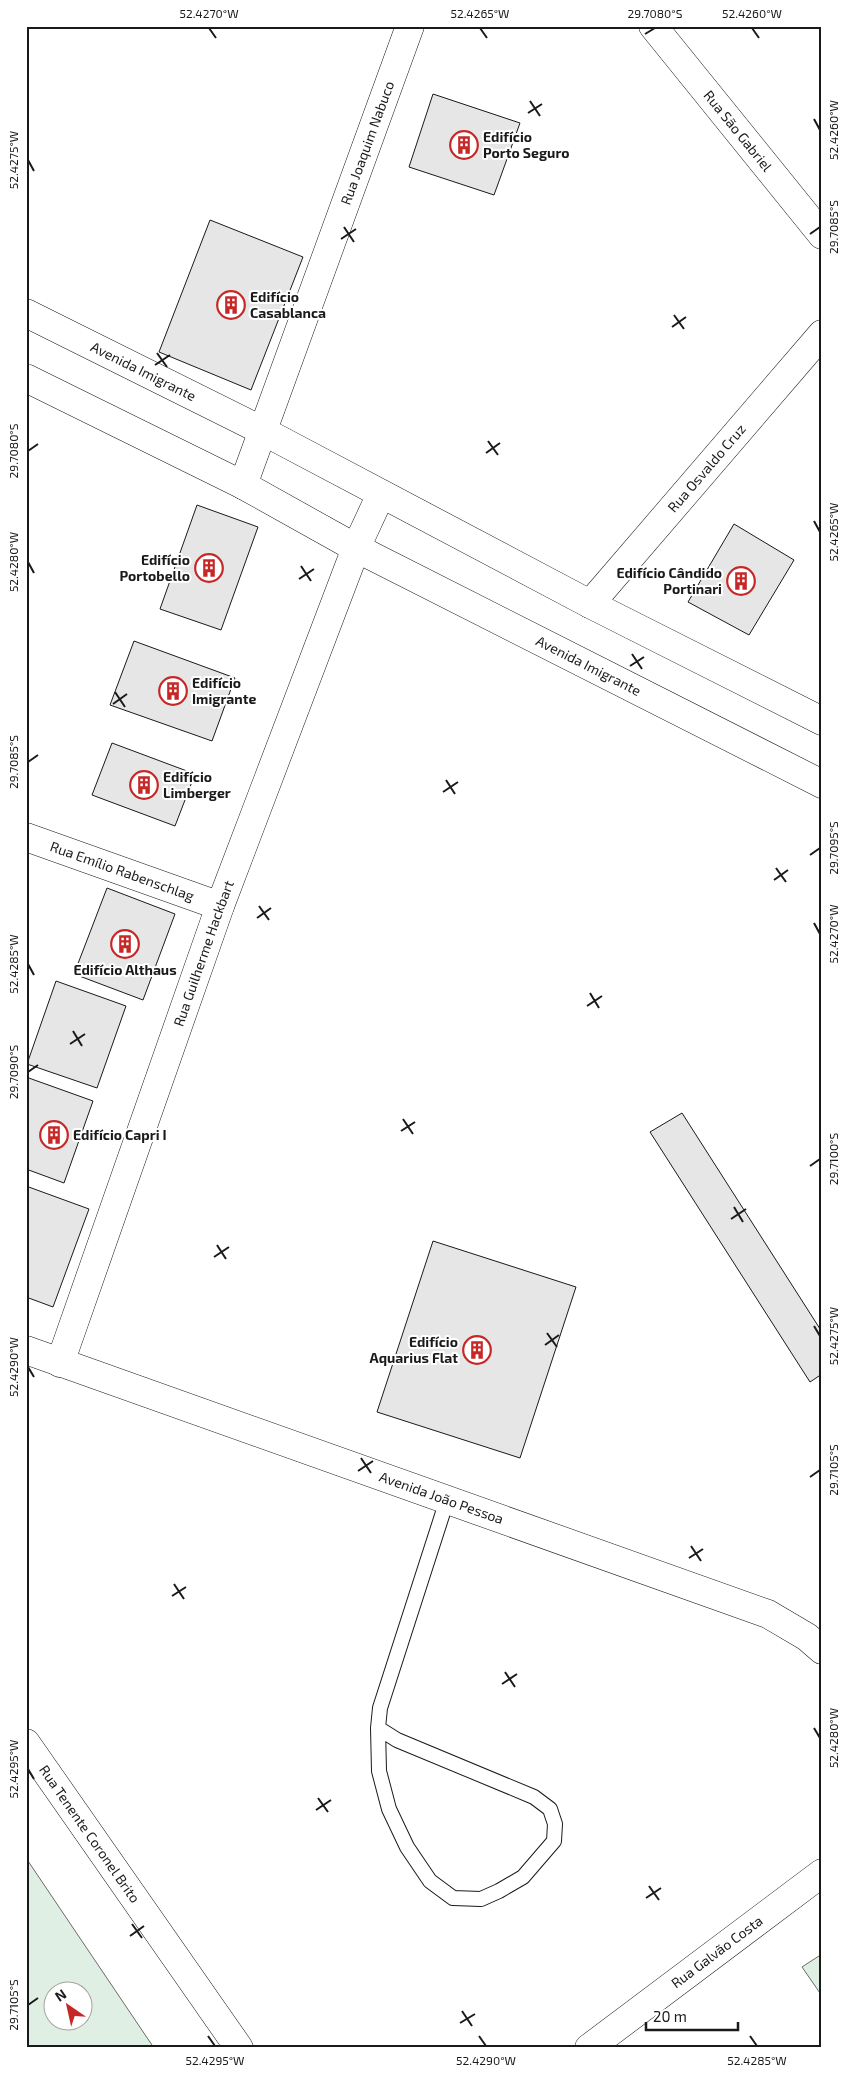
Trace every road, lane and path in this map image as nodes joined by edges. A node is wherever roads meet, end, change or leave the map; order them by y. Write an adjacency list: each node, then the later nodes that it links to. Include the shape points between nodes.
1 (410, 26): 7 (street, Rua Joaquim Nabuco)
2 (653, 26): 3 (street, Rua São Gabriel)
3 (822, 235)
4 (26, 314): 7 (street, Avenida Imigrante)
5 (822, 334): 11 (street, Rua Osvaldo Cruz)
6 (26, 378): 8 (street, Avenida Imigrante)
7 (262, 430): 8 (street); 9 (street, Avenida Imigrante)
8 (243, 485): 10 (street, Avenida Imigrante)
9 (382, 494): 10 (street); 11 (street, Avenida Imigrante)
10 (356, 548): 13 (street, Avenida Imigrante); 15 (street, Rua Guilherme Hackbart)
11 (590, 604): 12 (street, Avenida Imigrante)
12 (822, 721)
13 (822, 784)
14 (26, 837): 15 (street, Rua Emílio Rabenschlag)
15 (220, 906): 17 (street, Rua Guilherme Hackbart)
16 (26, 1350): 17 (street, Avenida João Pessoa)
17 (60, 1363): 18 (street, Avenida João Pessoa)
18 (447, 1500): 19 (street, Avenida João Pessoa, via 768,1614); 20 (lane, via 380,1708)
19 (822, 1650)
20 (378, 1728): 20 (lane, via 397,1740 534,1797 550,1810 555,1824 554,1841 523,1877 499,1891 481,1900 453,1898 430,1881 389,1809 379,1771)
21 (26, 1743): 23 (street, Rua Tenente Coronel Brito)
22 (822, 1873): 24 (street, Rua Galvão Costa)
23 (239, 2048)
24 (589, 2048)

